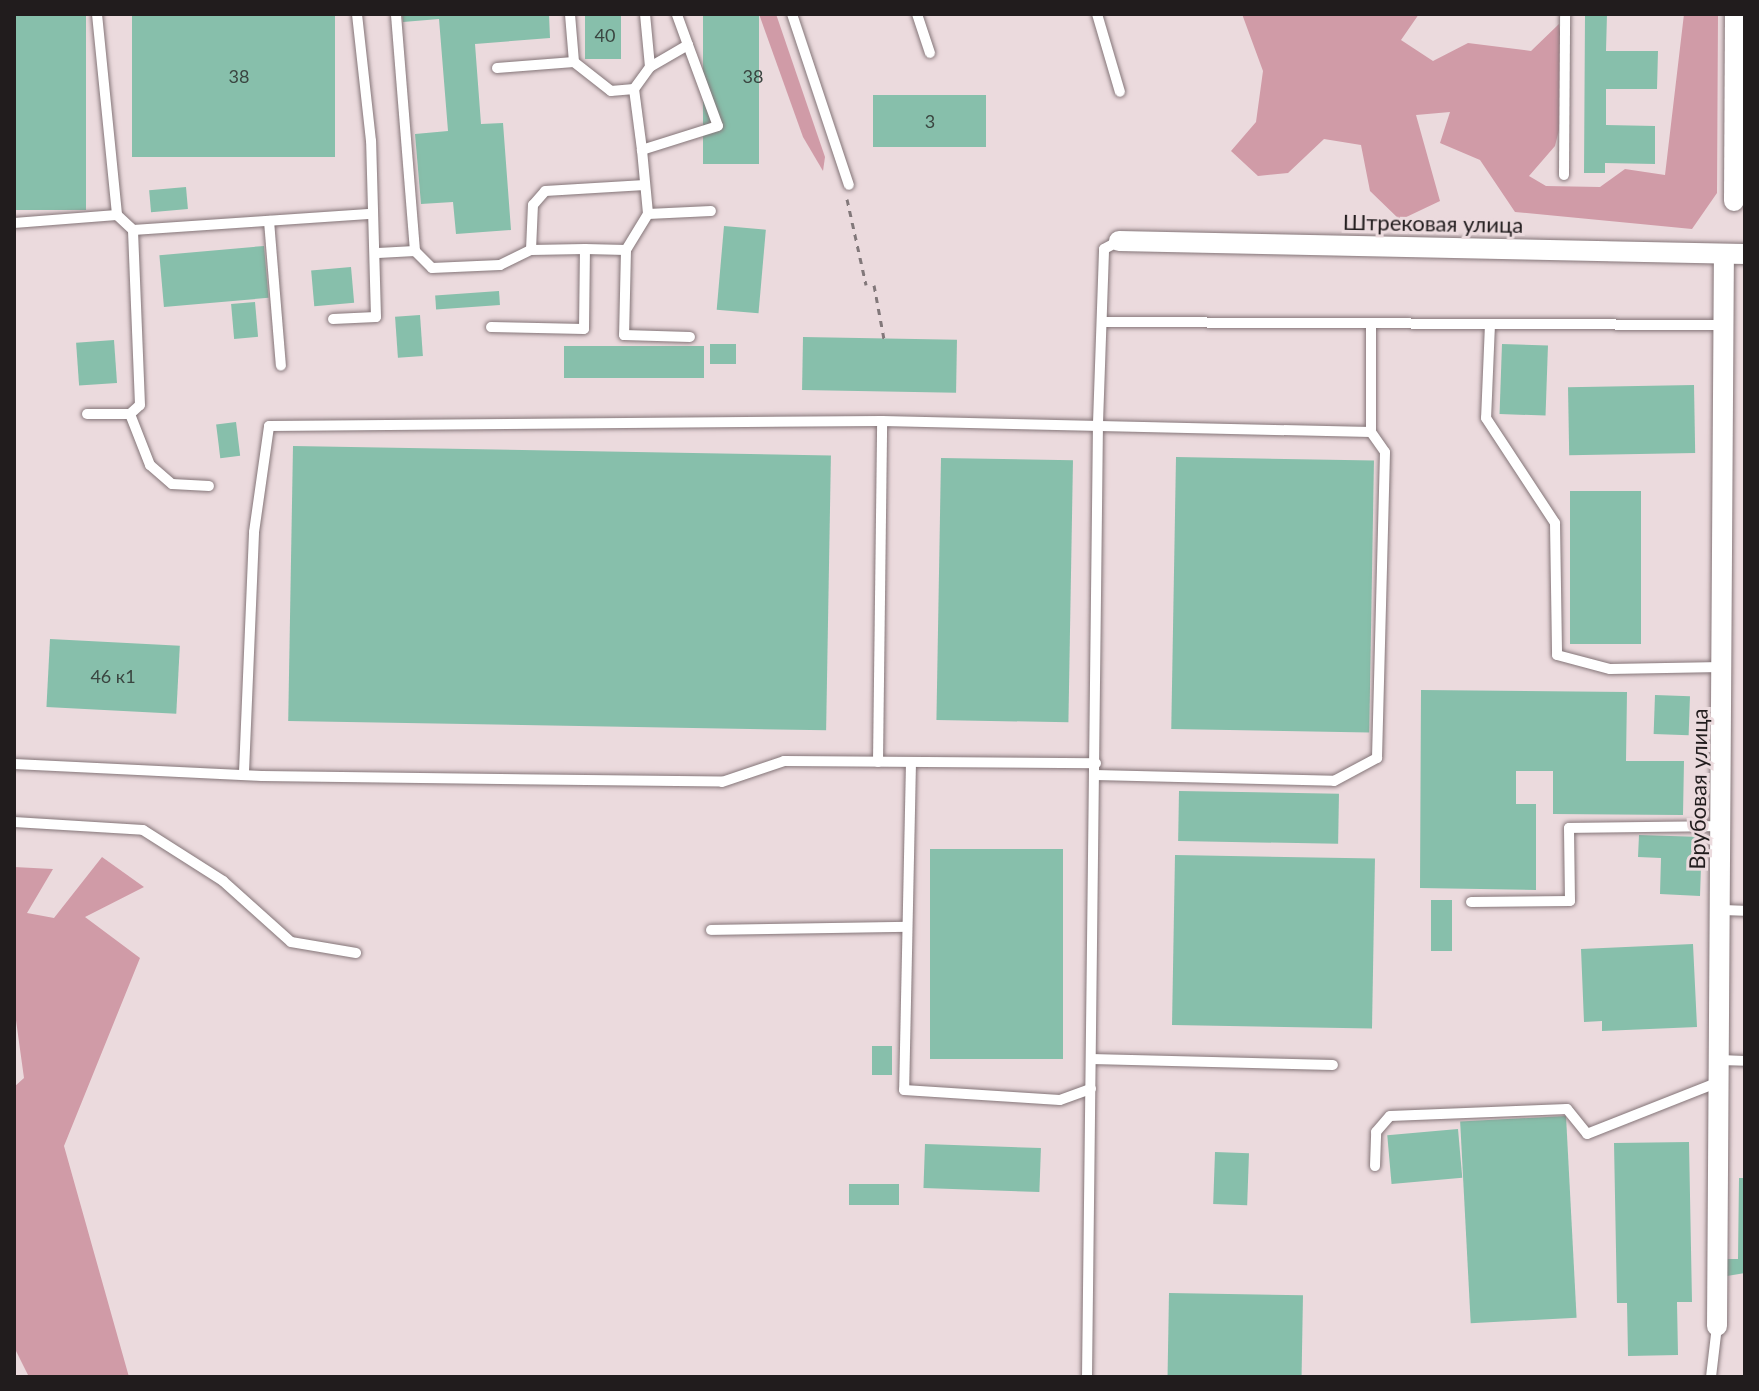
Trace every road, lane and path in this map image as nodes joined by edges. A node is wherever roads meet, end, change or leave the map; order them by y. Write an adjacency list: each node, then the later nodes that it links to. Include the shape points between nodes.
1 (97, 14): 29 (lane)
2 (357, 14): 27 (lane, via 371,141)
3 (396, 14): 37 (lane)
4 (570, 14): 14 (lane)
5 (645, 14): 15 (lane)
6 (677, 14): 12 (lane)
7 (792, 14): 23 (lane)
8 (917, 14): 13 (lane)
9 (1097, 14): 18 (lane)
10 (1565, 14): 21 (lane)
11 (1738, 16): 19 (street)
12 (688, 45): 15 (lane); 20 (lane, via 718,126)
13 (930, 53)
14 (574, 62): 16 (lane); 17 (lane, via 611,91)
15 (650, 67): 17 (lane)
16 (497, 68)
17 (634, 89): 20 (lane)
18 (1120, 92)
19 (1740, 105): 25 (street)
20 (642, 150): 22 (lane)
21 (1564, 175)
22 (645, 185): 28 (lane); 35 (lane, via 545,191 533,205)
23 (849, 185)
24 (846, 198): 41 (path)
25 (1740, 201)
26 (711, 211): 28 (lane)
27 (368, 214): 30 (lane); 38 (lane)
28 (648, 214): 36 (lane)
29 (117, 215): 31 (lane); 32 (lane)
30 (269, 221): 32 (lane); 51 (lane)
31 (14, 223)
32 (133, 230): 53 (lane, via 140,405)
33 (1119, 241): 39 (street, Штрековая улица); 44 (lane, via 1104,249)
34 (585, 249): 35 (lane); 36 (lane); 48 (lane, via 584,329)
35 (531, 250): 37 (lane, via 500,265 432,268)
36 (626, 250): 49 (lane, via 624,335)
37 (415, 251): 38 (lane)
38 (378, 253): 43 (lane, via 376,317)
39 (1724, 254): 40 (street, Штрековая улица); 47 (street, Врубовая улица)
40 (1745, 254)
41 (866, 285)
42 (874, 285): 50 (path)
43 (333, 319)
44 (1103, 322): 45 (lane); 55 (lane)
45 (1371, 323): 46 (lane); 56 (lane)
46 (1490, 324): 47 (lane); 58 (lane, via 1486,418 1555,523 1557,655 1610,669)
47 (1726, 325): 58 (street, Врубовая улица)
48 (491, 327)
49 (690, 337)
50 (884, 339)
51 (281, 366)
52 (87, 414): 53 (lane)
53 (130, 414): 57 (lane, via 161,475 172,484)
54 (882, 421): 55 (lane); 59 (lane); 63 (lane, via 269,426 254,532)
55 (1098, 423): 56 (lane); 61 (lane)
56 (1371, 432): 64 (lane, via 1385,452 1377,758 1334,781)
57 (209, 486)
58 (1723, 667): 66 (street, Врубовая улица)
59 (878, 762): 60 (lane); 63 (lane, via 784,761 722,782)
60 (911, 762): 61 (lane); 70 (lane)
61 (1096, 763): 64 (lane)
62 (14, 764): 63 (lane)
63 (244, 772)
64 (1095, 775): 73 (lane)
65 (14, 822): 72 (lane, via 143,830 223,881 291,942)
66 (1722, 826): 67 (lane, via 1569,828 1570,901); 68 (street, Врубовая улица)
67 (1471, 902)
68 (1721, 910): 69 (lane); 74 (street, Врубовая улица)
69 (1745, 911)
70 (905, 927): 71 (lane); 78 (lane, via 904,1090 1060,1100)
71 (711, 930)
72 (356, 953)
73 (1091, 1059): 76 (lane); 78 (lane)
74 (1720, 1060): 75 (lane); 77 (street, Врубовая улица)
75 (1745, 1061)
76 (1333, 1065)
77 (1719, 1082): 79 (lane, via 1587,1134 1567,1109 1390,1116 1376,1132); 80 (street, Врубовая улица)
78 (1091, 1089): 81 (lane)
79 (1375, 1166)
80 (1717, 1326): 82 (lane)
81 (1087, 1377)
82 (1711, 1377)

